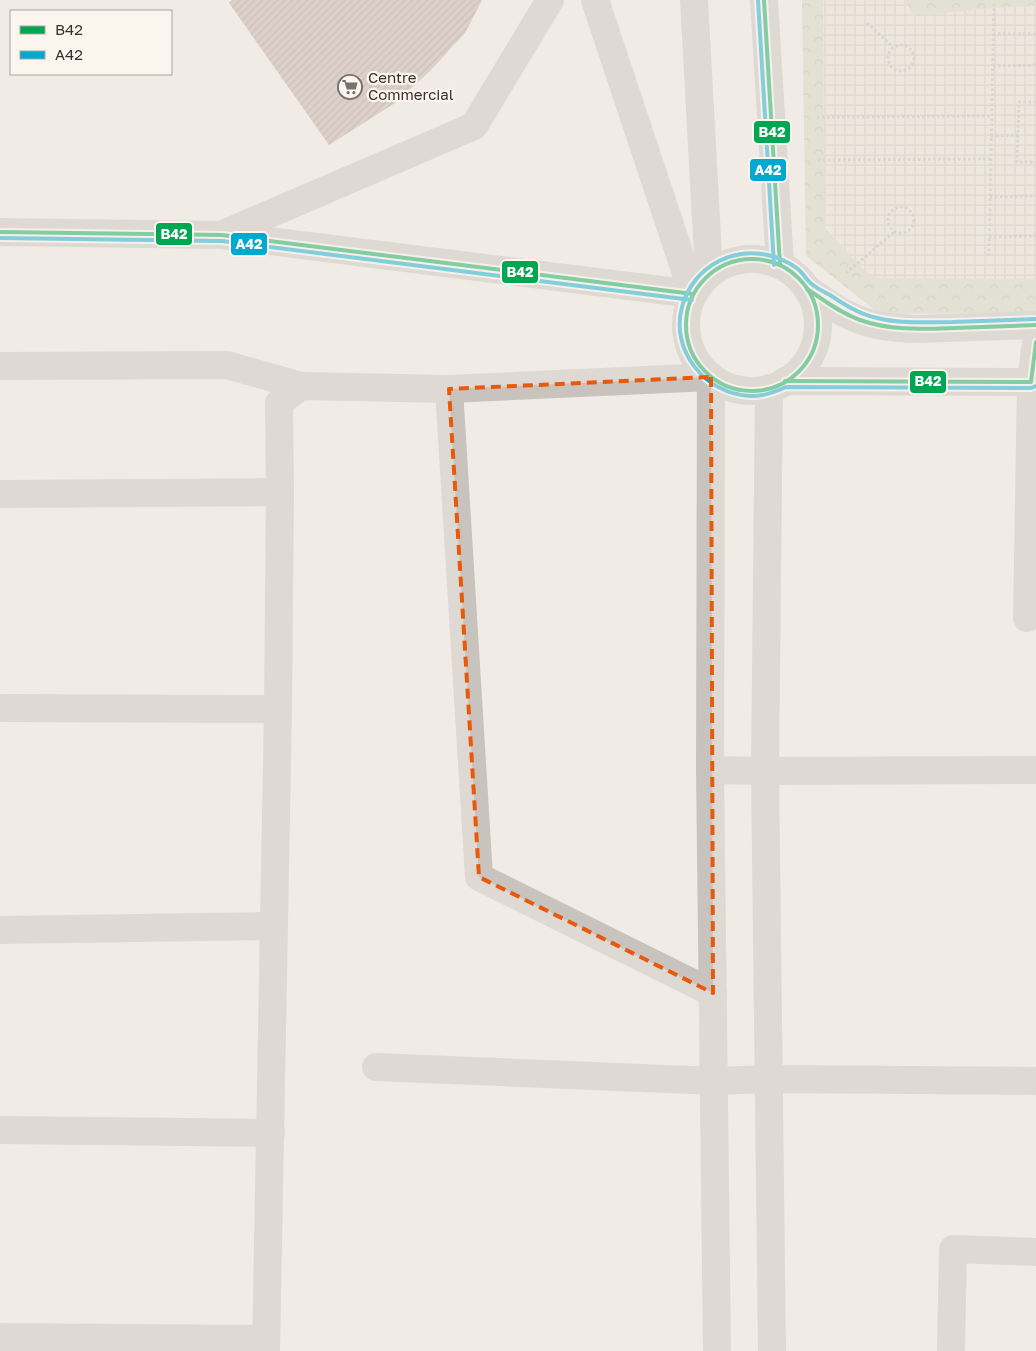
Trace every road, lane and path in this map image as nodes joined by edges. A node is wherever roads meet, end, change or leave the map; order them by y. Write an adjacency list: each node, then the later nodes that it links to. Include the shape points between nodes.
1 (550, 0): 24 (street, via 474,126)
2 (595, 0): 30 (street)
3 (694, 0): 30 (street)
4 (764, 0): 28 (street)
5 (994, 1): 7 (path)
6 (866, 23): 9 (path)
7 (993, 34): 8 (path); 11 (path)
8 (1036, 34)
9 (893, 47): 9 (path, via 902,45 913,51 913,64 906,70 894,70 891,66 888,54)
10 (1036, 65): 11 (path)
11 (993, 66): 13 (path)
12 (1036, 102): 15 (path, via 1019,102)
13 (991, 116): 14 (path); 16 (path)
14 (817, 117)
15 (1018, 135): 16 (path); 19 (path, via 1017,162)
16 (991, 136): 17 (path)
17 (991, 159): 18 (path); 21 (path)
18 (818, 160)
19 (1036, 162)
20 (1036, 196): 21 (path)
21 (990, 197): 26 (path)
22 (0, 232): 24 (street)
23 (894, 232): 23 (path, via 888,225 888,216 892,209 905,207 914,216 913,226 907,232); 29 (path)
24 (222, 235): 30 (street)
25 (1036, 236): 26 (path)
26 (989, 237): 27 (path)
27 (989, 256)
28 (780, 265): 30 (street, via 743,259 725,264); 31 (street)
29 (846, 273)
30 (701, 284): 35 (street, via 687,311 686,330 689,348)
31 (807, 289): 32 (street, via 850,316 897,328); 37 (street, via 818,322 816,340 798,371)
32 (1036, 325)
33 (1036, 342): 36 (street)
34 (0, 366): 38 (street, via 227,364)
35 (711, 377): 37 (street, via 729,386 749,390); 39 (street); 45 (street)
36 (1034, 382): 37 (street); 42 (street)
37 (777, 385): 47 (street)
38 (301, 386): 39 (street); 40 (street, via 279,403)
39 (449, 389): 50 (street, via 479,876)
40 (280, 492): 41 (street); 44 (street)
41 (0, 494)
42 (1027, 618)
43 (0, 708): 44 (street)
44 (278, 709): 48 (street)
45 (710, 770): 47 (street); 50 (street)
46 (1036, 770): 47 (street)
47 (765, 771): 52 (street)
48 (274, 926): 49 (street); 56 (street)
49 (0, 930)
50 (713, 993): 54 (street)
51 (376, 1067): 54 (street)
52 (769, 1079): 53 (street); 54 (street); 62 (street)
53 (1036, 1080)
54 (714, 1081): 60 (street)
55 (0, 1130): 56 (street)
56 (271, 1132): 59 (street)
57 (1036, 1252): 64 (street, via 952,1249)
58 (0, 1337): 59 (street)
59 (266, 1345)
60 (717, 1351)
61 (763, 1351): 62 (street)
62 (772, 1351): 63 (street)
63 (788, 1351)
64 (951, 1351)

